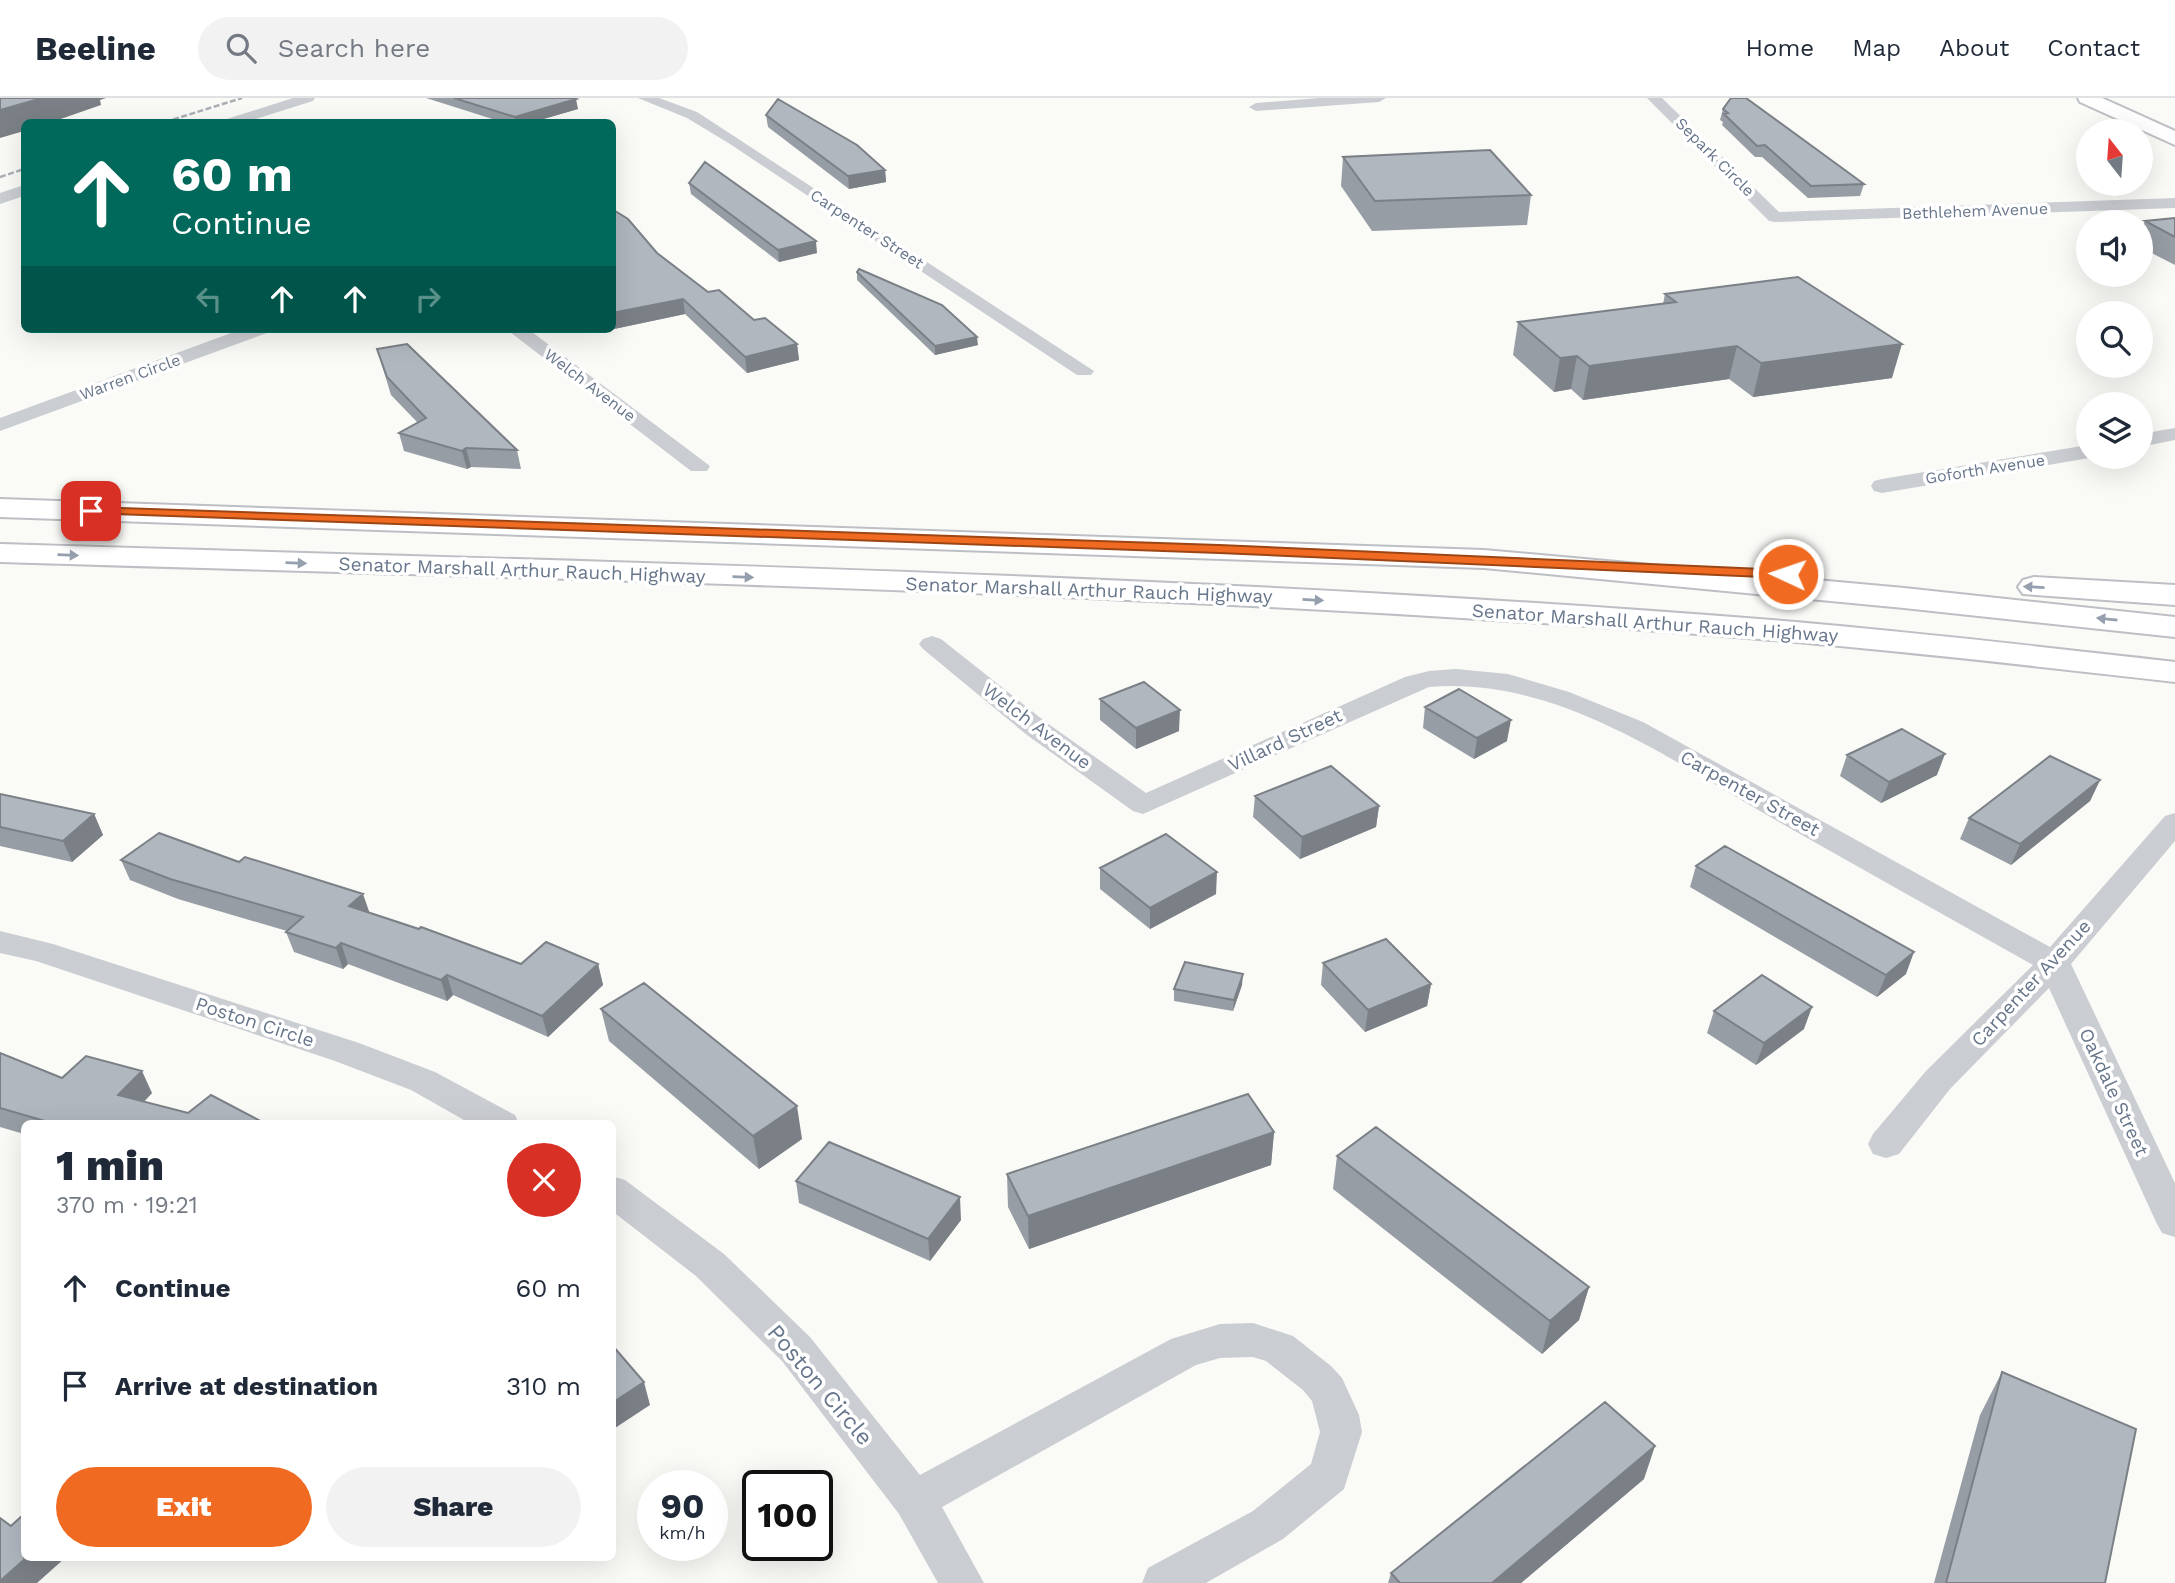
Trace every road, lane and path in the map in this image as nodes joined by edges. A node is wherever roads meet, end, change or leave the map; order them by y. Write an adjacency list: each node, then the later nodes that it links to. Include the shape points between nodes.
1 (308, 98): 7 (street)
2 (645, 98): 15 (street, Carpenter Street, via 692,116 735,141)
3 (1379, 98): 6 (street)
4 (1654, 98): 12 (street, Separk Circle)
5 (2087, 98): 8 (main road)
6 (1256, 107)
7 (242, 119)
8 (2175, 139)
9 (21, 191): 10 (street)
10 (0, 199)
11 (2175, 203): 12 (street, Bethlehem Avenue)
12 (1775, 217)
13 (249, 333): 16 (street, Warren Circle)
14 (521, 333): 20 (street, Welch Avenue)
15 (1084, 371)
16 (0, 425)
17 (2175, 434): 18 (street)
18 (2153, 438)
19 (2076, 454): 21 (street, Goforth Avenue)
20 (699, 466)
21 (1882, 486)
22 (0, 508): 24 (main road)
23 (0, 553): 28 (main road, Senator Marshall Arthur Rauch Highway, one-way to 28, via 1080,588 1500,610 1776,630)
24 (1484, 559): 25 (main road, one-way to 24); 26 (main road, one-way to 24)
25 (2175, 595)
26 (2175, 627)
27 (932, 644): 30 (street, Welch Avenue, via 1037,729)
28 (2175, 672)
29 (1428, 679): 30 (street, Villard Street); 33 (street, Carpenter Street, via 1470,678 1519,685 1564,698 1633,728)
30 (1143, 805)
31 (2175, 822): 33 (street, Carpenter Avenue)
32 (0, 942): 34 (street, Poston Circle, via 42,951 347,1052 423,1082)
33 (2054, 962): 35 (street, Carpenter Avenue, via 1938,1080); 37 (street, Oakdale Street)
34 (494, 1120)
35 (1886, 1144)
36 (616, 1193): 38 (street, Poston Circle, via 710,1265 796,1349)
37 (2175, 1222)
38 (914, 1500): 39 (street, Poston Circle); 40 (street, via 1185,1351 1231,1340 1253,1340 1279,1348 1317,1378 1338,1415 1340,1432 1329,1475 1268,1525)
39 (961, 1583)
40 (1164, 1583)

